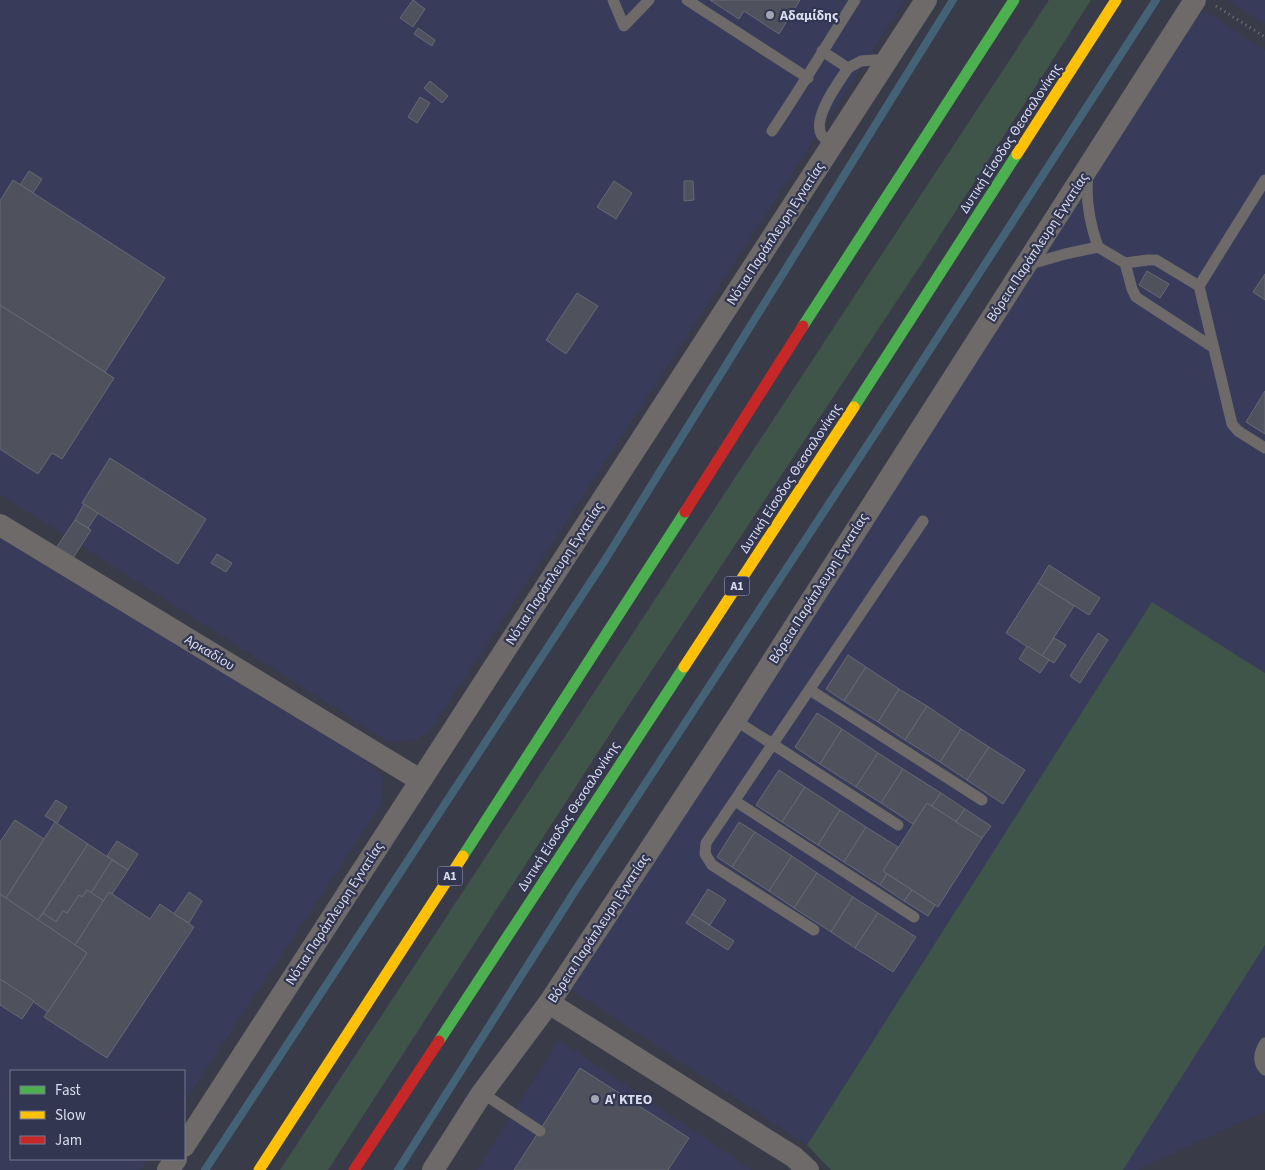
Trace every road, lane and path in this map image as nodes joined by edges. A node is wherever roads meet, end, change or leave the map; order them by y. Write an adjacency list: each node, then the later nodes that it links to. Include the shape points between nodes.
1 (613, 0): 2 (lane, via 624,26)
2 (649, 0)
3 (688, 0): 13 (lane)
4 (855, 0): 10 (lane)
5 (926, 0): 11 (street, Νότια Παράπλευρη Εγνατίας)
6 (1014, 0): 41 (highway, Α1)
7 (1116, 0): 42 (highway, Δυτική Είσοδος Θεσσαλονίκης / Α1, via 836,435)
8 (1204, 2): 9 (path); 16 (street, Βόρεια Παράπλευρη Εγνατίας)
9 (1265, 37)
10 (822, 51): 12 (lane); 13 (lane)
11 (888, 59): 12 (lane, via 861,61); 15 (street, Νότια Παράπλευρη Εγνατίας)
12 (848, 68): 15 (lane, via 830,95 820,118 821,133)
13 (808, 78): 14 (lane)
14 (772, 131)
15 (832, 146): 29 (street, Νότια Παράπλευρη Εγνατίας)
16 (1090, 164): 18 (lane, via 1086,190 1091,226); 20 (street, Βόρεια Παράπλευρη Εγνατίας)
17 (1265, 180): 21 (lane)
18 (1098, 247): 19 (lane); 20 (lane)
19 (1125, 263): 21 (lane, via 1156,260); 22 (lane, via 1136,297)
20 (1025, 266): 27 (street, Βόρεια Παράπλευρη Εγνατίας)
21 (1199, 286): 22 (lane)
22 (1214, 348): 23 (lane, via 1232,424)
23 (1265, 448)
24 (923, 521): 26 (lane)
25 (0, 525): 29 (street, Αρκαδίου)
26 (810, 690): 28 (lane); 30 (lane)
27 (734, 720): 28 (lane); 35 (street, Βόρεια Παράπλευρη Εγνατίας)
28 (773, 745): 31 (lane); 32 (lane)
29 (420, 780): 40 (street, Νότια Παράπλευρη Εγνατίας)
30 (982, 800)
31 (735, 801): 33 (lane); 34 (lane, via 706,843 705,854 712,865)
32 (898, 825)
33 (914, 917)
34 (814, 930)
35 (548, 1003): 38 (street, Βόρεια Παράπλευρη Εγνατίας); 44 (street, via 794,1157)
36 (1265, 1043): 37 (lane, via 1260,1054)
37 (1265, 1070)
38 (482, 1093): 39 (lane); 43 (street, Βόρεια Παράπλευρη Εγνατίας)
39 (540, 1131)
40 (185, 1144)
41 (259, 1170)
42 (354, 1170)
43 (433, 1170)
44 (808, 1170)

